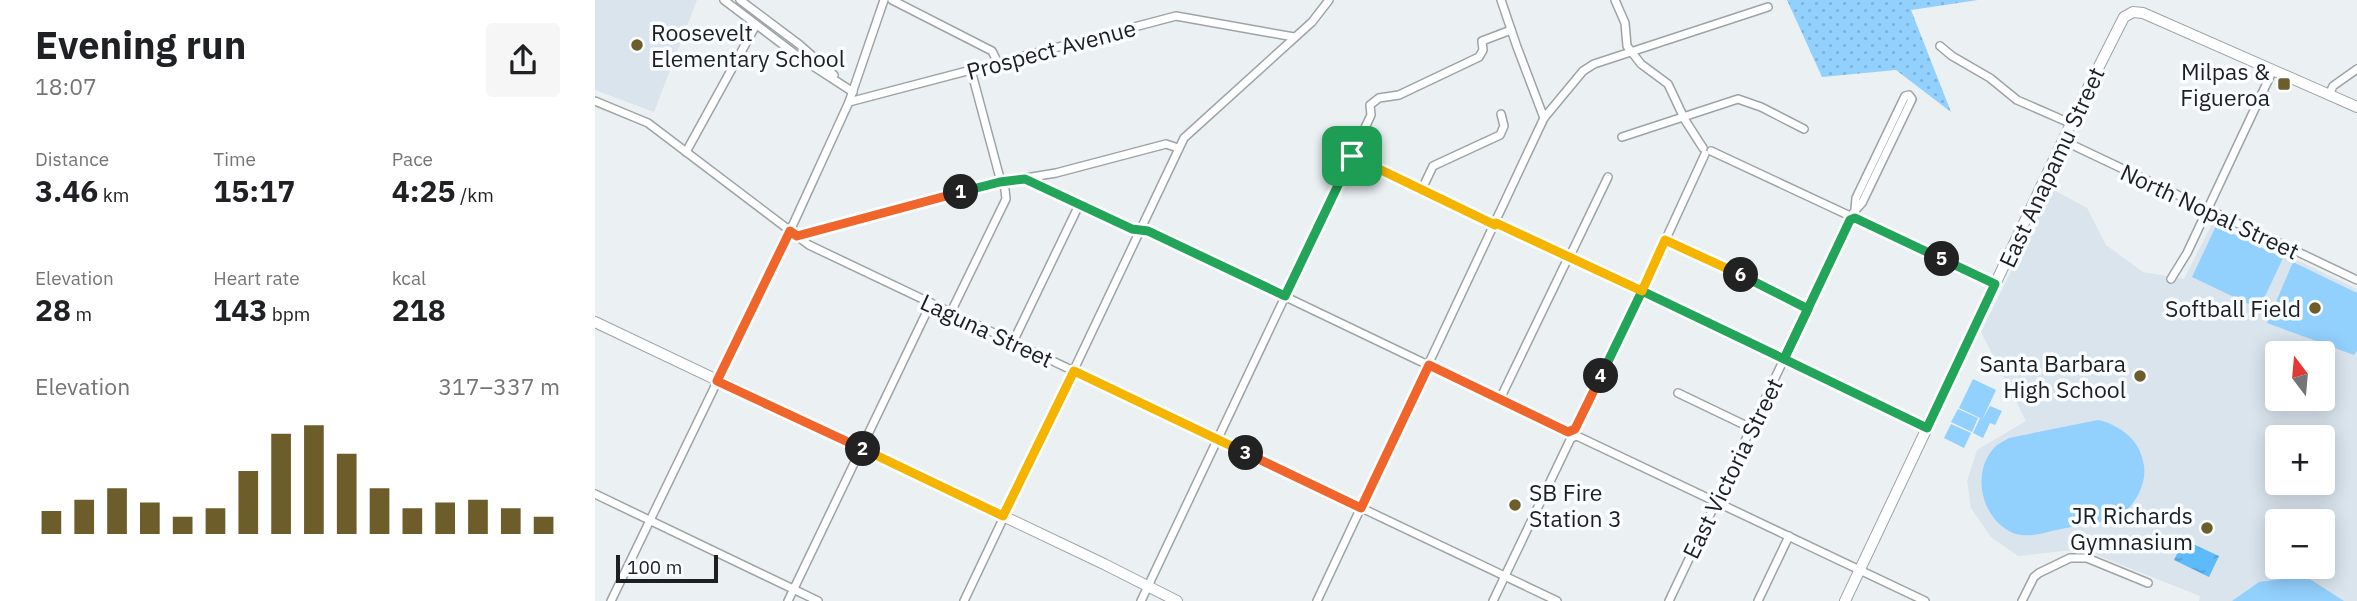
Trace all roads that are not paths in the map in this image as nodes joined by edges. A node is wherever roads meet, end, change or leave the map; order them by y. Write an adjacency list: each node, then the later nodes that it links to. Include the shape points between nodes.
1 (724, 0): 9 (street)
2 (740, 0): 18 (street)
3 (884, 0): 18 (street)
4 (892, 0): 14 (street, via 992,51)
5 (1329, 0): 11 (street)
6 (1501, 0): 10 (street)
7 (1615, 0): 13 (street)
8 (1768, 7): 13 (street)
9 (755, 25): 18 (street); 32 (street)
10 (1511, 30): 25 (street); 33 (street, via 1485,38 1479,57 1399,95 1379,98 1370,106 1371,115)
11 (1294, 37): 14 (street, Prospect Avenue, via 1176,16); 30 (street, via 1188,133)
12 (1940, 46): 26 (street, via 2017,100)
13 (1630, 52): 24 (street, via 1668,84); 25 (street, via 1583,71)
14 (998, 63): 16 (street, Prospect Avenue)
15 (2357, 69): 19 (street, via 2333,86)
16 (971, 70): 21 (street, Prospect Avenue); 36 (street)
17 (2273, 70): 19 (main road); 26 (main road, East Anapamu Street, via 2133,12 2120,22); 39 (street)
18 (853, 92): 21 (street)
19 (2329, 95): 22 (main road)
20 (595, 101): 32 (street, via 648,123)
21 (849, 102): 43 (street)
22 (2357, 107)
23 (1501, 114): 37 (street, via 1504,126 1500,135 1433,166)
24 (1683, 116): 27 (street, via 1742,100); 28 (street); 31 (street)
25 (1544, 118): 41 (street)
26 (2072, 124): 29 (main road, East Anapamu Street)
27 (1804, 129)
28 (1622, 137)
29 (2064, 141): 39 (street, North Nopal Street); 50 (main road, East Anapamu Street)
30 (1178, 148): 35 (street, via 1166,144); 42 (street)
31 (1706, 151): 40 (street); 45 (street)
32 (687, 152): 43 (street)
33 (1352, 156): 37 (street); 52 (street)
34 (1608, 177): 46 (street)
35 (1025, 179): 36 (street); 38 (street)
36 (1002, 181): 44 (street); 55 (street, via 1006,199)
37 (1422, 189): 41 (street)
38 (1079, 205): 42 (street); 57 (street)
39 (2208, 209): 48 (street); 49 (street, North Nopal Street)
40 (1852, 215): 40 (street, East Victoria Street, via 1863,203 1912,99 1909,95 1856,198); 50 (street); 54 (street, East Victoria Street)
41 (1495, 224): 46 (street); 59 (street)
42 (1140, 229): 52 (street); 60 (street)
43 (790, 231): 44 (street, Laguna Street); 61 (street)
44 (797, 236): 53 (street, Laguna Street)
45 (1665, 240): 51 (street); 54 (street)
46 (1569, 258): 51 (street); 63 (street)
47 (2357, 270): 49 (street)
48 (2171, 279)
49 (2355, 279)
50 (1995, 284): 65 (main road, East Anapamu Street)
51 (1642, 291): 58 (street); 66 (street)
52 (1285, 296): 59 (street); 67 (street)
53 (931, 303): 55 (street, Laguna Street); 68 (street)
54 (1808, 309): 58 (street, East Victoria Street)
55 (951, 313): 57 (street, Laguna Street)
56 (595, 322): 61 (main road)
57 (1013, 342): 60 (street, Laguna Street)
58 (1784, 359): 64 (street, East Victoria Street); 65 (street)
59 (1429, 365): 63 (street); 71 (street)
60 (1074, 371): 67 (street, Laguna Street); 72 (street)
61 (717, 381): 68 (main road); 73 (street)
62 (1678, 393): 64 (street)
63 (1500, 399): 66 (street)
64 (1751, 428): 70 (street, East Victoria Street)
65 (1927, 428): 75 (main road, East Anapamu Street)
66 (1573, 433): 70 (street); 76 (street)
67 (1218, 439): 71 (street, Laguna Street); 78 (street)
68 (862, 449): 72 (main road); 79 (street)
69 (595, 494): 73 (street)
70 (1716, 502): 74 (street); 89 (street, East Victoria Street)
71 (1361, 508): 76 (street, Laguna Street); 86 (street)
72 (1003, 516): 78 (main road); 83 (street)
73 (649, 521): 79 (street); 80 (street)
74 (1789, 536): 75 (street); 90 (street)
75 (1860, 570): 91 (main road, East Anapamu Street); 92 (street)
76 (1505, 576): 87 (street); 88 (street, Laguna Street)
77 (2148, 583): 93 (street, via 2084,558 2070,558 2034,577)
78 (1148, 586): 84 (street); 85 (main road)
79 (793, 590): 81 (street); 82 (street)
80 (611, 601)
81 (788, 601)
82 (818, 601)
83 (964, 601)
84 (1141, 601)
85 (1177, 601)
86 (1317, 601)
87 (1493, 601)
88 (1557, 601)
89 (1669, 601)
90 (1758, 601)
91 (1845, 601)
92 (1925, 601)
93 (2022, 601)

